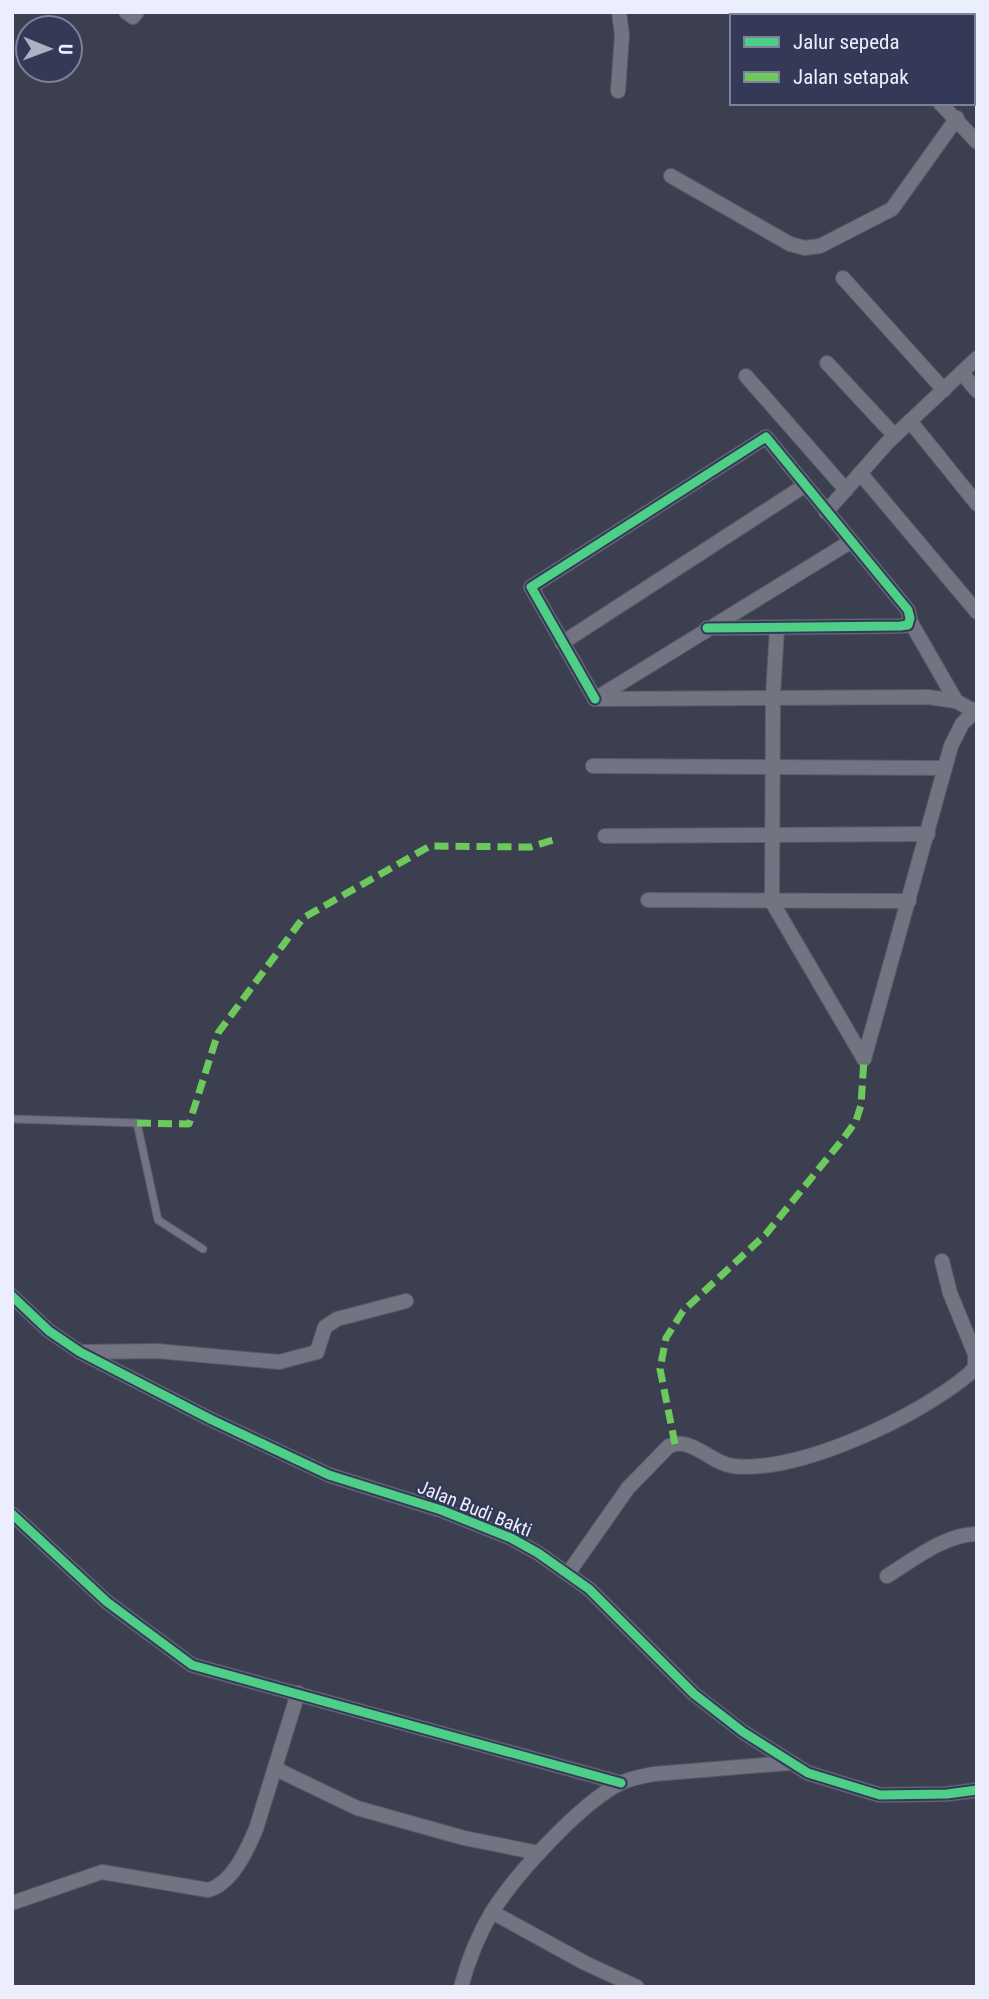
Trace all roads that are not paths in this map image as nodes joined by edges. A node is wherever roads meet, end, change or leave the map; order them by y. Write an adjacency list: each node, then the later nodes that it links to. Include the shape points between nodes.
1 (126, 12): 2 (street, via 133,17)
2 (137, 12)
3 (619, 12): 4 (street)
4 (618, 91)
5 (942, 105): 6 (street)
6 (957, 118): 7 (street); 8 (street, via 892,209 820,246 790,244)
7 (977, 142)
8 (671, 176)
9 (843, 278): 14 (street)
10 (977, 358): 12 (street)
11 (827, 363): 17 (street)
12 (962, 373): 14 (street); 15 (street)
13 (746, 376): 20 (street)
14 (944, 390): 16 (street)
15 (977, 391)
16 (910, 421): 17 (street); 21 (street)
17 (895, 436): 18 (street)
18 (860, 473): 20 (street); 24 (street)
19 (804, 486): 22 (street); 28 (street); 28 (street, via 766,437 531,587)
20 (846, 490): 22 (street)
21 (977, 503)
22 (826, 512): 23 (street)
23 (850, 542): 25 (street, via 908,610); 26 (street)
24 (977, 612)
25 (910, 621): 27 (street, via 900,626); 31 (street)
26 (708, 628): 27 (street); 30 (street)
27 (777, 628): 29 (street)
28 (562, 643): 30 (street)
29 (773, 696): 30 (street); 31 (street); 34 (street)
30 (595, 699)
31 (956, 701): 32 (street)
32 (975, 710): 35 (street, via 957,733)
33 (593, 766): 34 (street)
34 (772, 766): 35 (street); 37 (street)
35 (945, 768): 36 (street)
36 (928, 834): 37 (street); 40 (street)
37 (772, 835): 38 (street); 41 (street)
38 (605, 836)
39 (648, 900): 41 (street)
40 (909, 901): 41 (street); 41 (street, via 864,1059)
41 (772, 902)
42 (12, 1119): 43 (lane, via 137,1123 158,1220)
43 (203, 1250)
44 (942, 1261): 50 (street, via 975,1354 975,1367 964,1379 871,1432 798,1460 730,1466 689,1445 669,1446 628,1488)
45 (406, 1301): 47 (street, via 337,1319 325,1326 317,1352 291,1361 157,1351)
46 (16, 1303): 47 (street, Jalan Budi Bakti)
47 (80, 1352): 50 (street, Jalan Budi Bakti, via 329,1475 480,1525)
48 (12, 1514): 52 (street, via 107,1602 192,1665)
49 (977, 1534): 51 (street, via 944,1544)
50 (569, 1572): 53 (street, Jalan Budi Bakti, via 694,1694)
51 (887, 1576)
52 (298, 1693): 54 (street); 55 (street)
53 (789, 1763): 55 (street, via 654,1774); 56 (street, Jalan Budi Bakti, via 834,1783 880,1795)
54 (276, 1769): 57 (street, via 368,1811); 58 (street, via 248,1848 216,1888 102,1872)
55 (621, 1783): 57 (street)
56 (977, 1790)
57 (539, 1853): 59 (street)
58 (12, 1903)
59 (492, 1912): 60 (street, via 470,1956); 61 (street)
60 (461, 1987)
61 (637, 1987)

